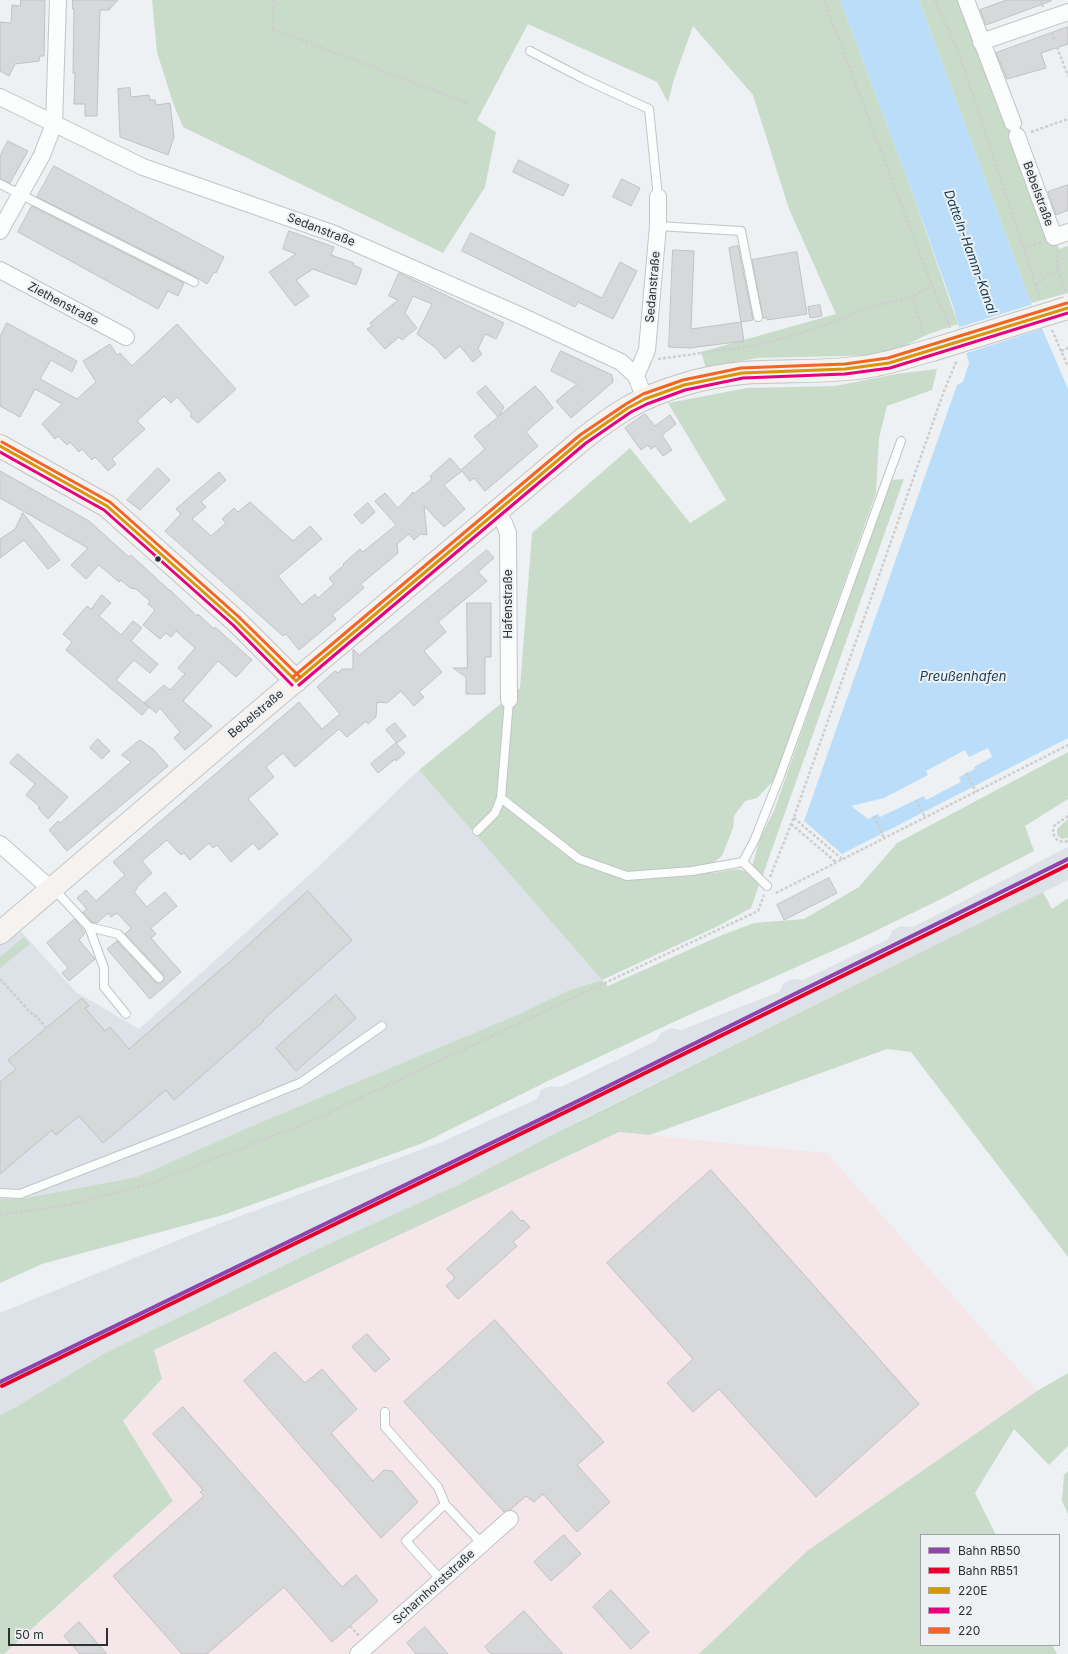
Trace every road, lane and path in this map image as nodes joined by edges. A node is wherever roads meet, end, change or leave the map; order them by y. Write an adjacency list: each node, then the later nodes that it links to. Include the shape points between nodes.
1 (58, 0): 14 (street)
2 (274, 0): 12 (path, via 272,29)
3 (824, 0): 24 (path)
4 (935, 0): 25 (path, via 959,53)
5 (966, 0): 7 (street)
6 (1068, 12): 7 (street)
7 (981, 42): 15 (street)
8 (1057, 47): 10 (path)
9 (530, 51): 18 (lane, via 649,109)
10 (1068, 76)
11 (0, 97): 14 (street, Sedanstraße)
12 (468, 103)
13 (1068, 119): 15 (path)
14 (54, 124): 17 (street, via 42,155); 38 (street, Sedanstraße, via 143,167 332,233)
15 (1015, 130): 21 (street, Bebelstraße, via 1054,237)
16 (0, 184): 17 (lane)
17 (20, 195): 20 (street); 23 (lane)
18 (658, 197): 19 (street, Sedanstraße)
19 (658, 226): 29 (lane, via 741,231); 38 (street, Sedanstraße, via 647,343)
20 (0, 231)
21 (1068, 232)
22 (0, 270): 32 (street, Ziethenstraße)
23 (194, 282)
24 (932, 286): 26 (path); 31 (path)
25 (1036, 286): 27 (path); 28 (path, via 1046,276 1058,270)
26 (912, 297): 34 (path); 38 (path, via 873,306 814,329 759,345 666,356)
27 (1040, 298)
28 (1068, 305): 34 (main road, Bebelstraße, bridge)
29 (758, 317)
30 (1050, 327): 35 (path)
31 (952, 333)
32 (126, 337)
33 (1068, 348): 35 (path)
34 (930, 351): 39 (main road, Bebelstraße, via 889,363 864,367 742,373 684,385)
35 (1061, 351): 37 (path)
36 (960, 353): 52 (path, via 944,391)
37 (1068, 367)
38 (639, 369): 39 (street, Sedanstraße)
39 (645, 399): 42 (main road, Bebelstraße, via 608,420)
40 (900, 441): 60 (lane, via 780,776)
41 (0, 446): 43 (main road, via 107,506 236,621)
42 (496, 511): 43 (main road, Bebelstraße); 44 (street, Hafenstraße, via 508,534)
43 (296, 681): 63 (main road, Bebelstraße)
44 (508, 700): 48 (lane)
45 (1068, 745): 47 (path)
46 (966, 773): 47 (path)
47 (976, 792): 53 (path)
48 (501, 798): 55 (lane, via 495,812); 60 (lane, via 579,859 627,876 692,871)
49 (916, 800): 53 (path)
50 (874, 816): 56 (path)
51 (1068, 816): 57 (path, via 1054,826 1052,832 1058,841)
52 (794, 817): 54 (path); 59 (path)
53 (925, 817): 56 (path)
54 (791, 824): 61 (path); 62 (path)
55 (477, 831)
56 (884, 838): 59 (path)
57 (1068, 841)
58 (0, 844): 63 (street)
59 (842, 859): 61 (path)
60 (743, 862): 62 (lane)
61 (836, 862): 64 (path)
62 (766, 886): 64 (path)
63 (52, 889): 65 (lane); 66 (main road, Bebelstraße)
64 (763, 900): 73 (path, via 758,911 309,1122 146,1185 68,1205)
65 (89, 927): 67 (lane, via 118,934); 69 (lane, via 104,968 104,986)
66 (0, 933)
67 (159, 978)
68 (0, 979): 71 (path)
69 (126, 1014)
70 (382, 1026): 72 (lane, via 300,1083 20,1194)
71 (46, 1028)
72 (0, 1193)
73 (0, 1215)
74 (385, 1412): 75 (lane, via 385,1427 438,1487)
75 (446, 1504): 77 (lane); 78 (lane, via 406,1541)
76 (510, 1519): 77 (street, Scharnhorststraße)
77 (482, 1544): 78 (street, Scharnhorststraße)
78 (441, 1580): 81 (street, Scharnhorststraße)
79 (350, 1626): 80 (path)
80 (360, 1637)
81 (358, 1654)

